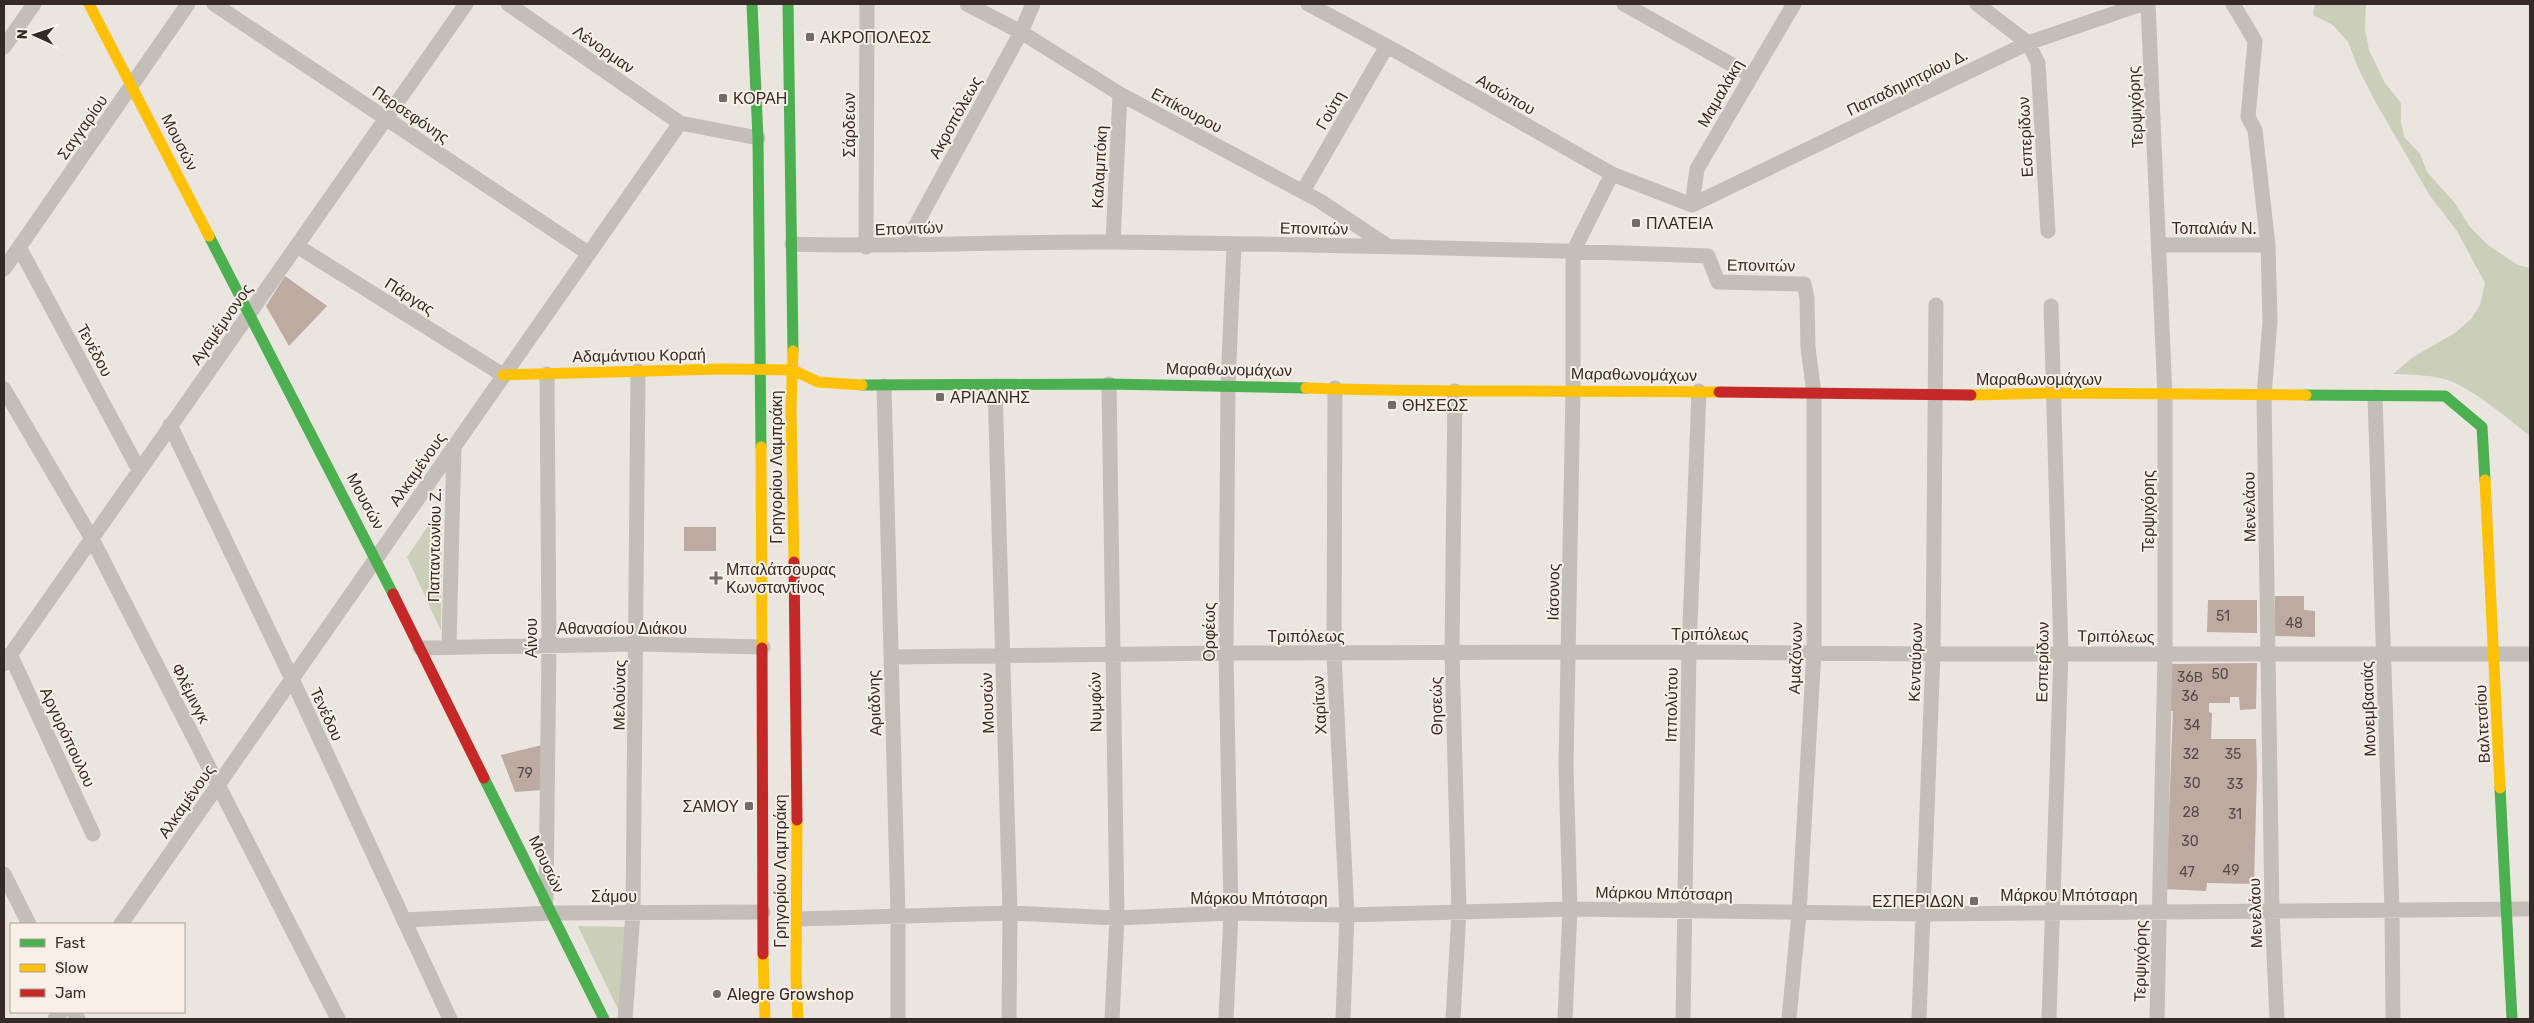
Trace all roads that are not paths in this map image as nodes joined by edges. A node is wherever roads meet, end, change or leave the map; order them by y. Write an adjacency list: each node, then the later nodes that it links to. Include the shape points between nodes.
1 (34, 4): 22 (street)
2 (88, 4): 24 (street, Μουσών)
3 (188, 4): 24 (street, Σαγγαρίου)
4 (214, 4): 26 (street, Περσεφόνης)
5 (466, 4): 26 (street, Αγαμέμνονος)
6 (508, 4): 27 (street, Λένορμαν)
7 (752, 4): 28 (street, Γρηγορίου Λαμπράκη)
8 (788, 4): 34 (street, Γρηγορίου Λαμπράκη)
9 (866, 4): 41 (street, Σάρδεων)
10 (968, 4): 19 (street, Επίκουρου)
11 (1033, 4): 19 (street, Ακροπόλεως)
12 (1308, 4): 21 (street, Αισώπου)
13 (1624, 4): 23 (street)
14 (1794, 4): 23 (street, Μαμαλάκη)
15 (1977, 4): 20 (street)
16 (2142, 4): 20 (street, Παπαδημητρίου Δ.)
17 (2148, 4): 37 (street, Τερψιχόρης)
18 (2233, 4): 39 (street, Μενελάου, via 2255,41 2248,117 2255,130)
19 (1021, 32): 25 (street, Επίκουρου); 35 (street, Ακροπόλεως)
20 (2028, 43): 31 (street, Παπαδημητρίου Δ.); 32 (street, Εσπερίδων, via 2038,63)
21 (1387, 46): 29 (street, Αισώπου); 30 (street, Γούτη)
22 (4, 47)
23 (1750, 74): 31 (street, Μαμαλάκη, via 1697,169)
24 (132, 86): 40 (street, Σαγγαρίου); 49 (street, Μουσών)
25 (1120, 94): 30 (street, Επίκουρου); 33 (street, Καλαμπόκη)
26 (386, 118): 38 (street, Αγαμέμνονος); 44 (street, Περσεφόνης)
27 (680, 123): 28 (street); 44 (street, Αλκαμένους)
28 (758, 138): 50 (street, Γρηγορίου Λαμπράκη)
29 (1612, 174): 31 (street, Αισώπου); 43 (street, Ιάσονος)
30 (1303, 191): 42 (street, Επίκουρου)
31 (1692, 205)
32 (2048, 231)
33 (1113, 242): 35 (street, Επονιτών); 36 (street, Επονιτών)
34 (792, 244): 41 (street, Επονιτών); 51 (street, Γρηγορίου Λαμπράκη)
35 (905, 245): 41 (street, Επονιτών)
36 (1234, 245): 42 (street, Επονιτών); 57 (street, Ορφέως)
37 (2159, 245): 39 (street, Τοπαλιάν Ν.); 68 (street, Τερψιχόρης)
38 (297, 246): 49 (street, Αγαμέμνονος); 55 (street, Πάργας)
39 (2268, 246): 69 (street, Μενελάου, via 2270,321)
40 (19, 247): 45 (street, Σαγγαρίου); 74 (street, Τενέδου)
41 (866, 247)
42 (1389, 247): 43 (street, Επονιτών)
43 (1573, 252): 46 (street, Επονιτών, via 1708,256 1718,282 1804,284); 62 (street, Ιάσονος)
44 (588, 253): 55 (street, Αλκαμένους)
45 (4, 269)
46 (1807, 298): 66 (street, Αμαζόνων, via 1808,348)
47 (1936, 306): 67 (street, Κενταύρων)
48 (2051, 306): 65 (street, Εσπερίδων)
49 (249, 316): 71 (street, Αγαμέμνονος); 76 (street, Μουσών)
50 (761, 370): 52 (street, Αδαμάντιου Κοραή); 53 (street, Αδαμάντιου Κοραή); 80 (street, Γρηγορίου Λαμπράκη)
51 (793, 370): 52 (street, Μαραθωνομάχων); 58 (street, Μαραθωνομάχων, via 818,382); 123 (street, Γρηγορίου Λαμπράκη)
52 (776, 371)
53 (638, 372): 54 (street, Αδαμάντιου Κοραή); 77 (street, Μελούνας)
54 (547, 374): 55 (street, Αδαμάντιου Κοραή); 78 (street, Αίνου)
55 (503, 375): 73 (street, Αλκαμένους)
56 (1109, 384): 57 (street, Μαραθωνομάχων); 59 (street, Μαραθωνομάχων); 90 (street, Νυμφών)
57 (1228, 385): 60 (street, Μαραθωνομάχων); 86 (street, Ορφέως)
58 (884, 386): 59 (street, Μαραθωνομάχων); 97 (street, Αριάδνης)
59 (995, 386): 96 (street, Μουσών)
60 (1335, 388): 64 (street, Μαραθωνομάχων); 91 (street, Χαρίτων)
61 (4, 389): 75 (street, Φλέμινγκ)
62 (1574, 390): 63 (street, Μαραθωνομάχων); 64 (street, Μαραθωνομάχων); 82 (street, Ιάσονος)
63 (1699, 391): 66 (street, Μαραθωνομάχων); 83 (street, Ιππολύτου)
64 (1455, 392): 87 (street, Θησεώς)
65 (2054, 393): 67 (street, Μαραθωνομάχων); 68 (street, Μαραθωνομάχων); 88 (street, Εσπερίδων)
66 (1814, 394): 67 (street, Μαραθωνομάχων); 84 (street, Αμαζόνων)
67 (1936, 396): 92 (street, Κενταύρων)
68 (2165, 396): 69 (street, Μαραθωνομάχων); 93 (street, Τερψιχόρης)
69 (2264, 396): 70 (street, Μαραθωνομάχων); 85 (street, Μενελάου)
70 (2375, 397): 72 (street, Μαραθωνομάχων, via 2445,396); 94 (street, Μονεμβασιάς)
71 (170, 425): 74 (street, Αγαμέμνονος); 99 (street, Τενέδου)
72 (2482, 427): 89 (street, Βαλτετσίου)
73 (454, 445): 76 (street, Αλκαμένους); 79 (street, Παπαντωνίου Ζ.)
74 (139, 470): 75 (street, Αγαμέμνονος)
75 (92, 539): 98 (street, Αγαμέμνονος); 100 (street, Φλέμινγκ)
76 (376, 558): 81 (street, Μουσών); 99 (street, Αλκαμένους)
77 (637, 644): 78 (street, Αθανασίου Διάκου); 80 (street, Αθανασίου Διάκου); 115 (street, Μελούνας)
78 (549, 645): 79 (street, Αθανασίου Διάκου); 104 (street, Αίνου)
79 (449, 646): 81 (street, Αθανασίου Διάκου)
80 (763, 647): 111 (street, Γρηγορίου Λαμπράκη)
81 (420, 648): 104 (street, Μουσών)
82 (1569, 652): 83 (street, Τριπόλεως); 87 (street, Τριπόλεως); 105 (street, Ιάσονος, via 1566,764)
83 (1689, 652): 84 (street, Τριπόλεως); 109 (street, Ιππολύτου)
84 (1814, 652): 92 (street, Τριπόλεως); 118 (street, Αμαζόνων)
85 (2268, 652): 93 (street, Τριπόλεως); 94 (street, Τριπόλεως); 114 (street, Μενελάου)
86 (1226, 653): 90 (street, Τριπόλεως); 91 (street, Τριπόλεως); 117 (street, Ορφέως)
87 (1452, 653): 91 (street, Τριπόλεως); 110 (street, Θησεώς)
88 (2061, 653): 92 (street, Τριπόλεως); 93 (street, Τριπόλεως); 112 (street, Εσπερίδων)
89 (2494, 653): 94 (street, Τριπόλεως); 95 (street, Τριπόλεως); 107 (street, Βαλτετσίου)
90 (1112, 654): 96 (street, Τριπόλεως); 122 (street, Νυμφών)
91 (1334, 654): 120 (street, Χαρίτων)
92 (1933, 654): 119 (street, Κενταύρων)
93 (2165, 654): 113 (street, Τερψιχόρης)
94 (2383, 654): 106 (street, Μονεμβασιάς)
95 (2530, 654)
96 (1003, 656): 97 (street, Τριπόλεως); 116 (street, Μουσών)
97 (891, 657): 121 (street, Αριάδνης)
98 (7, 659): 101 (street, Αργυρόπουλου)
99 (292, 679): 100 (street, Αλκαμένους); 124 (street, Τενέδου)
100 (219, 784): 126 (street, Αλκαμένους); 127 (street, Φλέμινγκ)
101 (93, 834)
102 (4, 874): 103 (street)
103 (8, 894): 125 (street)
104 (549, 908): 115 (street, Σάμου); 124 (street, Σάμου); 129 (street, Μουσών)
105 (1570, 908): 109 (street, Μάρκου Μπότσαρη); 110 (street, Μάρκου Μπότσαρη); 139 (street, Ιάσονος)
106 (2392, 908): 107 (street, Μάρκου Μπότσαρη); 114 (street, Μάρκου Μπότσαρη); 146 (street, Μονεμβασιάς)
107 (2508, 909): 108 (street, Μάρκου Μπότσαρη); 147 (street, Βαλτετσίου)
108 (2530, 909)
109 (1684, 910): 118 (street, Μάρκου Μπότσαρη); 140 (street, Ιππολύτου)
110 (1459, 911): 120 (street, Μάρκου Μπότσαρη); 138 (street, Θησεώς)
111 (763, 912): 115 (street, Σάμου); 131 (street, Γρηγορίου Λαμπράκη)
112 (2052, 912): 113 (street, Μάρκου Μπότσαρη); 119 (street, Μάρκου Μπότσαρη); 143 (street, Εσπερίδων)
113 (2158, 912): 114 (street, Μάρκου Μπότσαρη); 144 (street, Τερψιχόρης)
114 (2272, 912): 145 (street, Μενελάου)
115 (633, 913): 130 (street, Μελούνας)
116 (1010, 913): 121 (street, Μάρκου Μπότσαρη); 122 (street, Μάρκου Μπότσαρη); 134 (street, Μουσών)
117 (1231, 913): 120 (street, Μάρκου Μπότσαρη); 122 (street, Μάρκου Μπότσαρη); 136 (street, Ορφέως)
118 (1799, 913): 119 (street, Μάρκου Μπότσαρη); 141 (street, Αμαζόνων)
119 (1924, 914): 142 (street, Κενταύρων)
120 (1347, 915): 137 (street, Χαρίτων)
121 (898, 916): 123 (street, Μάρκου Μπότσαρη); 133 (street, Αριάδνης)
122 (1117, 918): 135 (street, Νυμφών)
123 (798, 919): 132 (street, Γρηγορίου Λαμπράκη)
124 (404, 920): 128 (street, Τενέδου)
125 (28, 923)
126 (123, 923)
127 (338, 1019)
128 (450, 1019)
129 (604, 1019)
130 (625, 1019)
131 (765, 1019)
132 (798, 1019)
133 (898, 1019)
134 (1009, 1019)
135 (1112, 1019)
136 (1226, 1019)
137 (1343, 1019)
138 (1453, 1019)
139 (1565, 1019)
140 (1683, 1019)
141 (1789, 1019)
142 (1919, 1019)
143 (2049, 1019)
144 (2157, 1019)
145 (2277, 1019)
146 (2393, 1019)
147 (2512, 1019)

